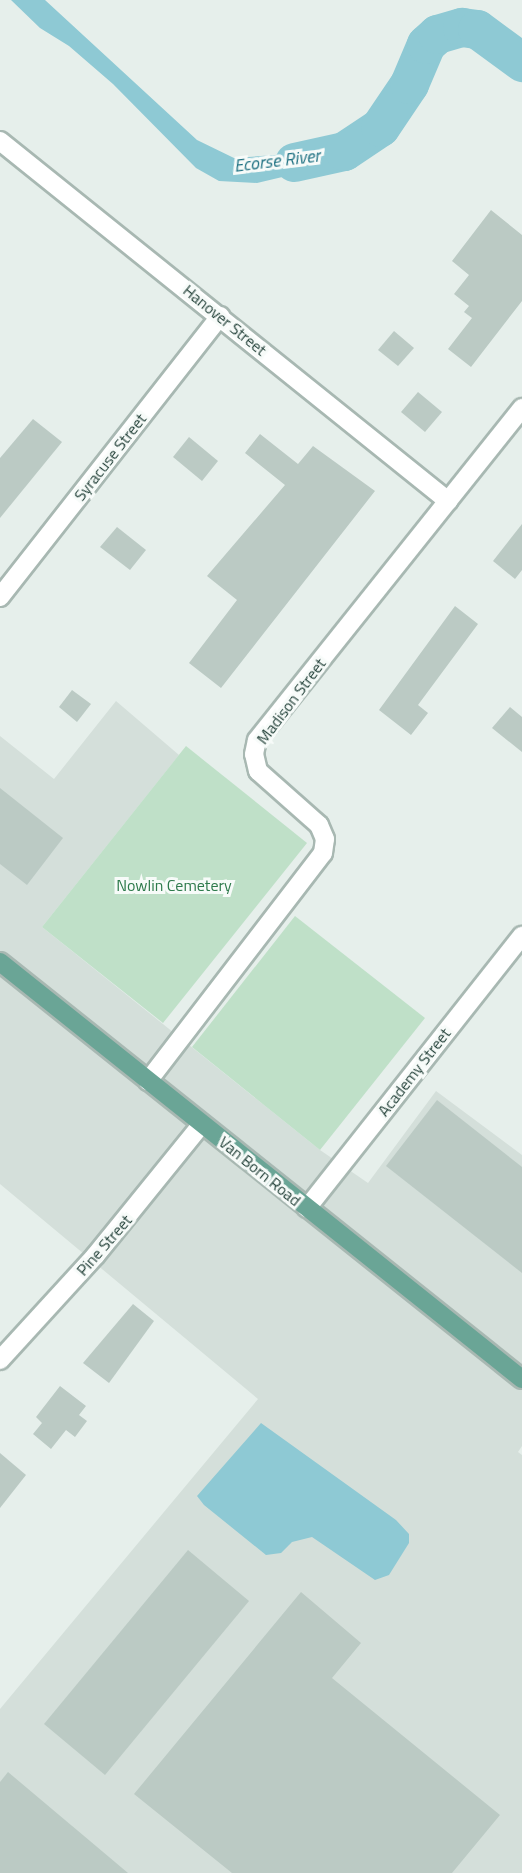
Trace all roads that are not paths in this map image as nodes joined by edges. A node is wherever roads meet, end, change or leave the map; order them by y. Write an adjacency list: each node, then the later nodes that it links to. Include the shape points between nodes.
1 (0, 141): 2 (street, Hanover Street)
2 (220, 316): 4 (street, Hanover Street); 5 (street, Syracuse Street)
3 (522, 408): 4 (street, Madison Street)
4 (448, 501): 8 (street, Madison Street, via 257,740 254,754 258,771 319,825 325,839 323,853)
5 (0, 597)
6 (522, 936): 10 (street, Academy Street)
7 (0, 962): 8 (main road, Van Born Road)
8 (148, 1081): 9 (main road, Van Born Road)
9 (202, 1124): 10 (main road, Van Born Road); 11 (street, Pine Street, via 96,1256)
10 (307, 1208): 12 (main road, Van Born Road)
11 (0, 1360)
12 (522, 1378)

